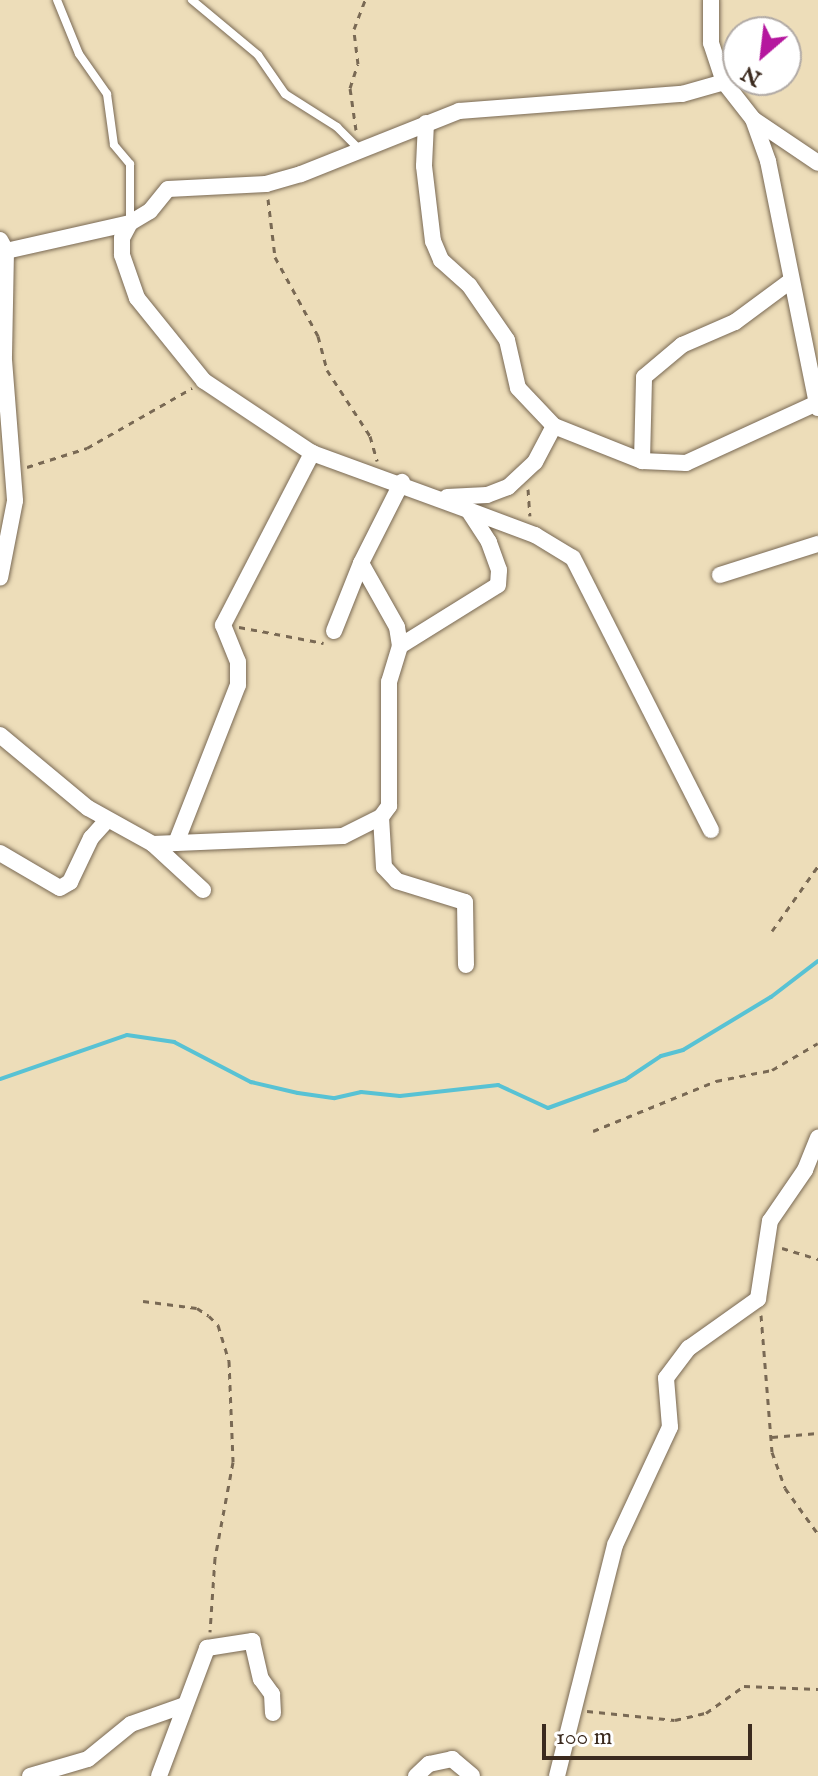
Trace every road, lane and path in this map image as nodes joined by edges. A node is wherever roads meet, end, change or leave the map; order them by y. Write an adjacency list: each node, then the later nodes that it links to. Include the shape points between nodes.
1 (57, 0): 13 (lane, via 79,54 107,94 114,145 130,164)
2 (192, 0): 10 (lane, via 258,55 285,94)
3 (365, 0): 10 (path, via 354,29 358,64 350,88)
4 (711, 0): 5 (street, via 711,43)
5 (722, 76)
6 (722, 83): 9 (street, via 682,94 459,111)
7 (735, 96): 8 (street)
8 (753, 119): 11 (street); 15 (street, via 768,161)
9 (426, 123): 10 (street); 18 (street, via 424,166 433,241 441,260 469,285 507,340 518,388)
10 (357, 146): 12 (street)
11 (818, 163)
12 (266, 184): 13 (street, via 168,189 150,211); 22 (path, via 275,257 318,336 327,370 370,436)
13 (130, 223): 14 (street); 16 (street, via 122,238 122,255 137,298)
14 (3, 257): 23 (street)
15 (789, 282): 17 (street); 20 (street, via 735,322 682,345 644,377)
16 (204, 381): 19 (street); 23 (path, via 87,448 53,462)
17 (817, 406): 20 (street, via 686,463)
18 (554, 426): 20 (street); 21 (street)
19 (312, 453): 24 (street, via 357,473); 32 (street)
20 (642, 461)
21 (535, 462): 25 (street, via 508,487 487,495); 27 (path, via 525,498)
22 (378, 465)
23 (11, 468): 31 (street, via 13,524)
24 (402, 482): 25 (street); 29 (street)
25 (442, 498): 26 (street)
26 (468, 510): 27 (street); 34 (street, via 489,542 499,570 498,585)
27 (535, 535): 38 (street, via 573,558)
28 (818, 544): 30 (street)
29 (361, 563): 33 (street); 34 (street, via 397,627)
30 (720, 575)
31 (0, 578)
32 (223, 625): 33 (path, via 323,645); 39 (street, via 238,662 238,685)
33 (334, 631)
34 (400, 646): 36 (street, via 389,682 392,787)
35 (0, 735): 37 (street)
36 (381, 817): 39 (street, via 343,836); 45 (street, via 384,867 397,881 465,902)
37 (107, 820): 40 (street); 41 (street, via 91,838 70,882 60,888)
38 (711, 830)
39 (176, 843): 40 (street)
40 (153, 844): 43 (street)
41 (0, 853)
42 (818, 866): 44 (path)
43 (203, 890)
44 (772, 931)
45 (466, 965)
46 (818, 1043): 47 (path, via 772,1070 716,1081)
47 (593, 1131)
48 (818, 1137): 49 (street, via 805,1170 770,1221)
49 (770, 1244): 50 (path); 51 (street)
50 (818, 1259)
51 (758, 1299): 54 (path); 59 (street, via 715,1326 671,1365 665,1398 670,1427 615,1545)
52 (143, 1301): 56 (path, via 197,1308 209,1316 218,1325 229,1361 233,1462 215,1558)
53 (818, 1433): 54 (path)
54 (772, 1437): 55 (path, via 785,1488)
55 (818, 1534)
56 (207, 1648): 58 (street); 60 (street, via 252,1641 261,1679 272,1694)
57 (818, 1689): 59 (path, via 744,1686 706,1713 675,1720)
58 (185, 1705): 61 (street); 62 (street, via 131,1724 88,1759)
59 (575, 1710): 66 (street)
60 (273, 1713)
61 (162, 1770): 63 (street)
62 (30, 1776)
63 (178, 1776)
64 (416, 1776): 65 (street, via 429,1764 452,1759)
65 (472, 1776)
66 (557, 1776)

